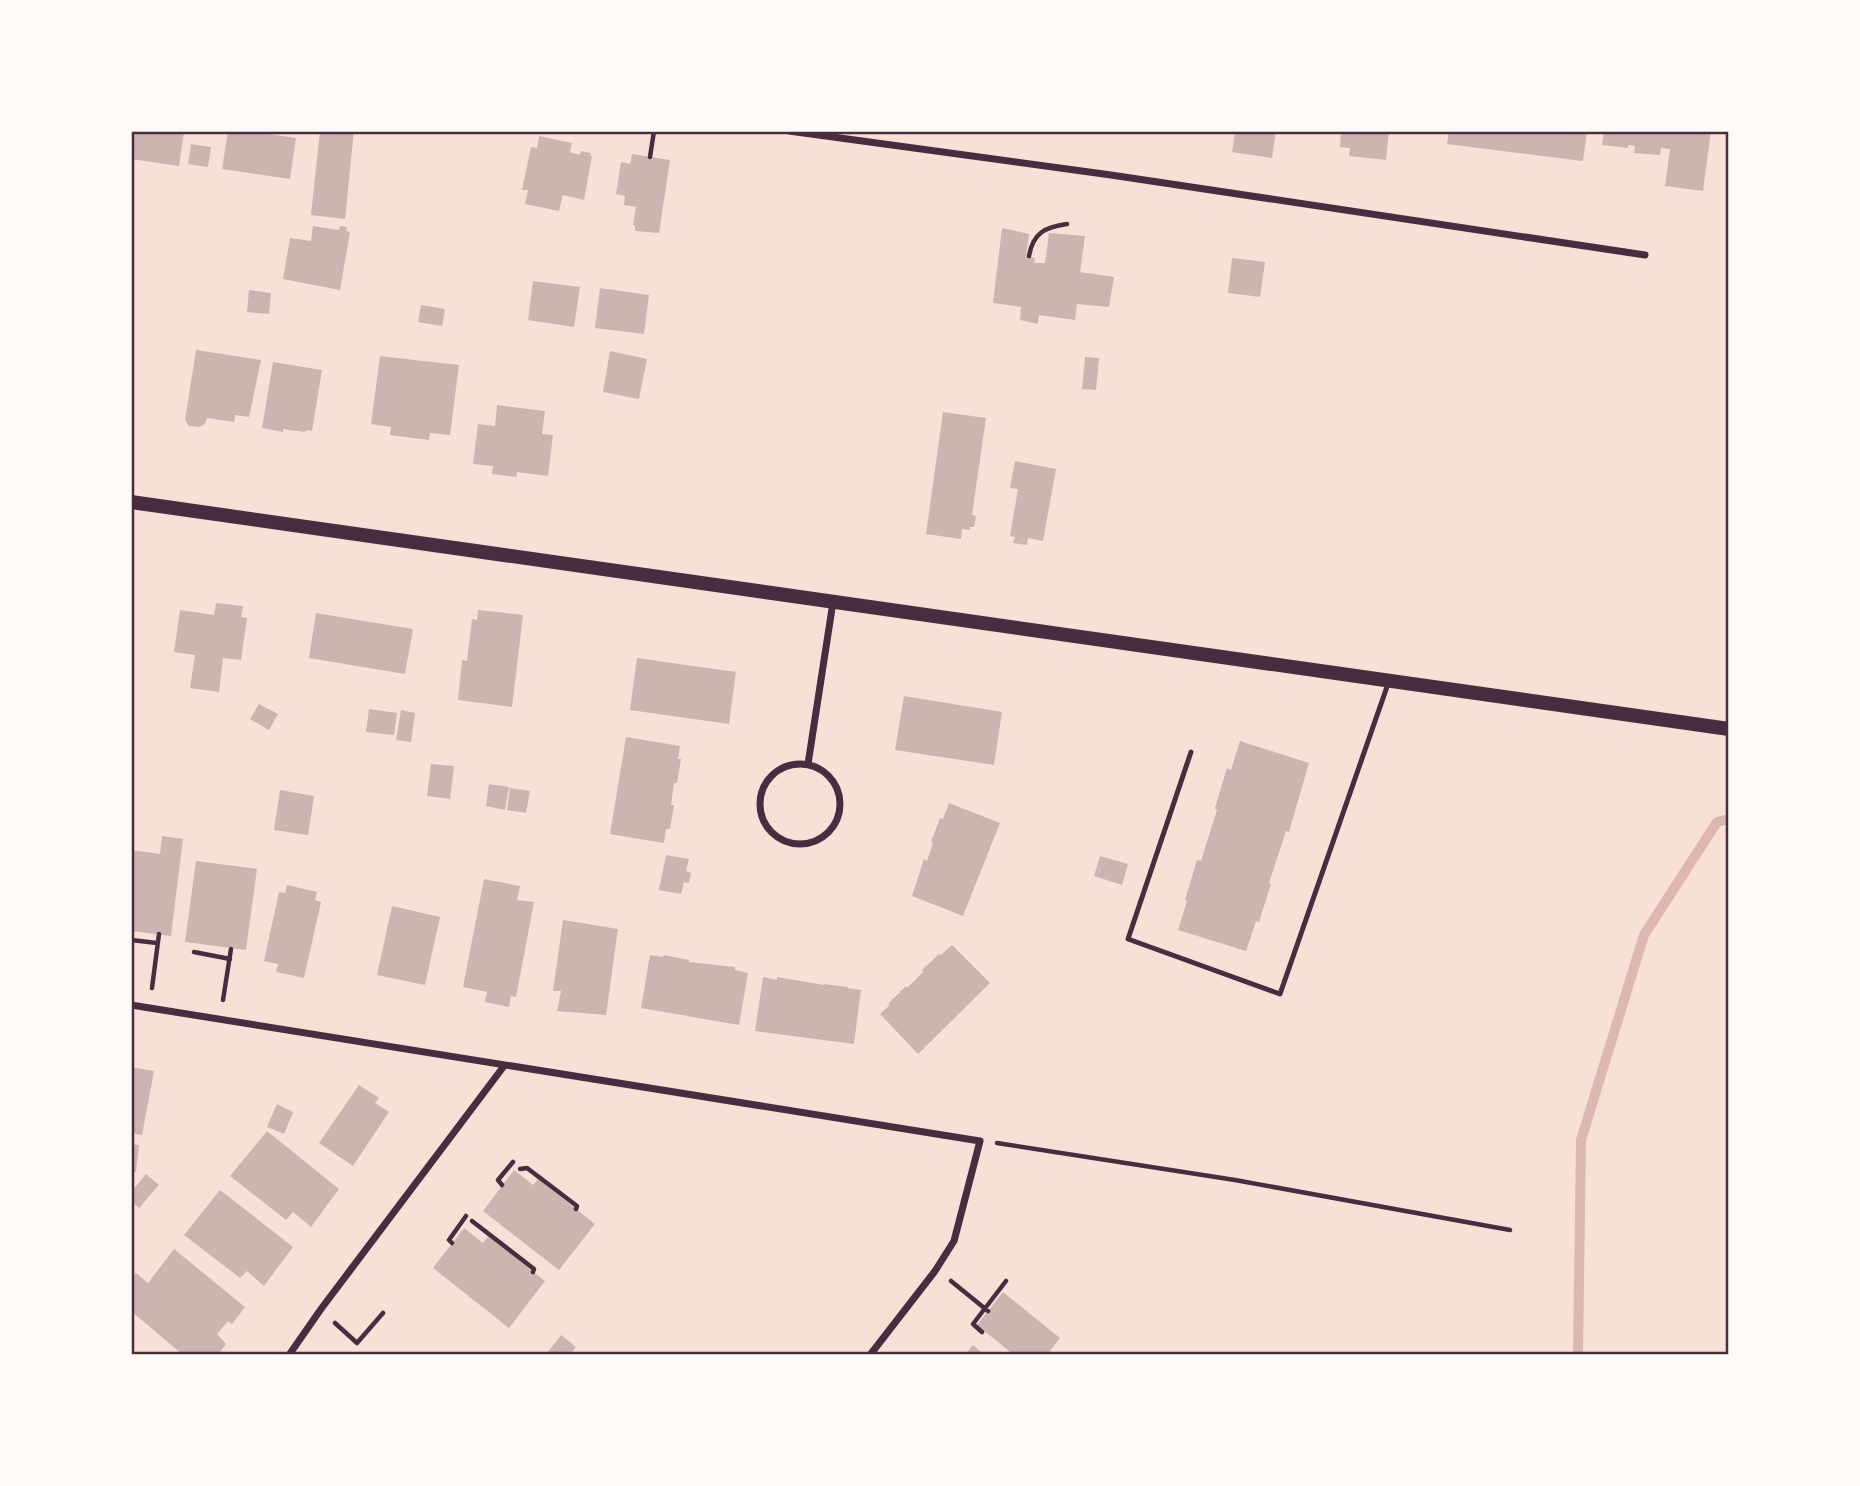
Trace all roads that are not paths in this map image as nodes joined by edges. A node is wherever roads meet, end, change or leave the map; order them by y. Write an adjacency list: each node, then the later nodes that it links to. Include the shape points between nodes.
1 (789, 131): 2 (street)
2 (804, 132): 3 (street)
3 (1645, 255)
4 (131, 502): 5 (main road)
5 (833, 602): 6 (main road); 9 (street)
6 (1389, 681): 7 (main road); 8 (lane, via 1280,994 1128,939)
7 (1729, 729)
8 (1191, 752)
9 (808, 764): 9 (street, via 820,768 838,788 840,813 827,835 792,843 767,826 760,801 763,787 781,768)
10 (131, 1005): 11 (street)
11 (505, 1066): 12 (street); 13 (street, via 979,1141 954,1241)
12 (289, 1355)
13 (870, 1355)

